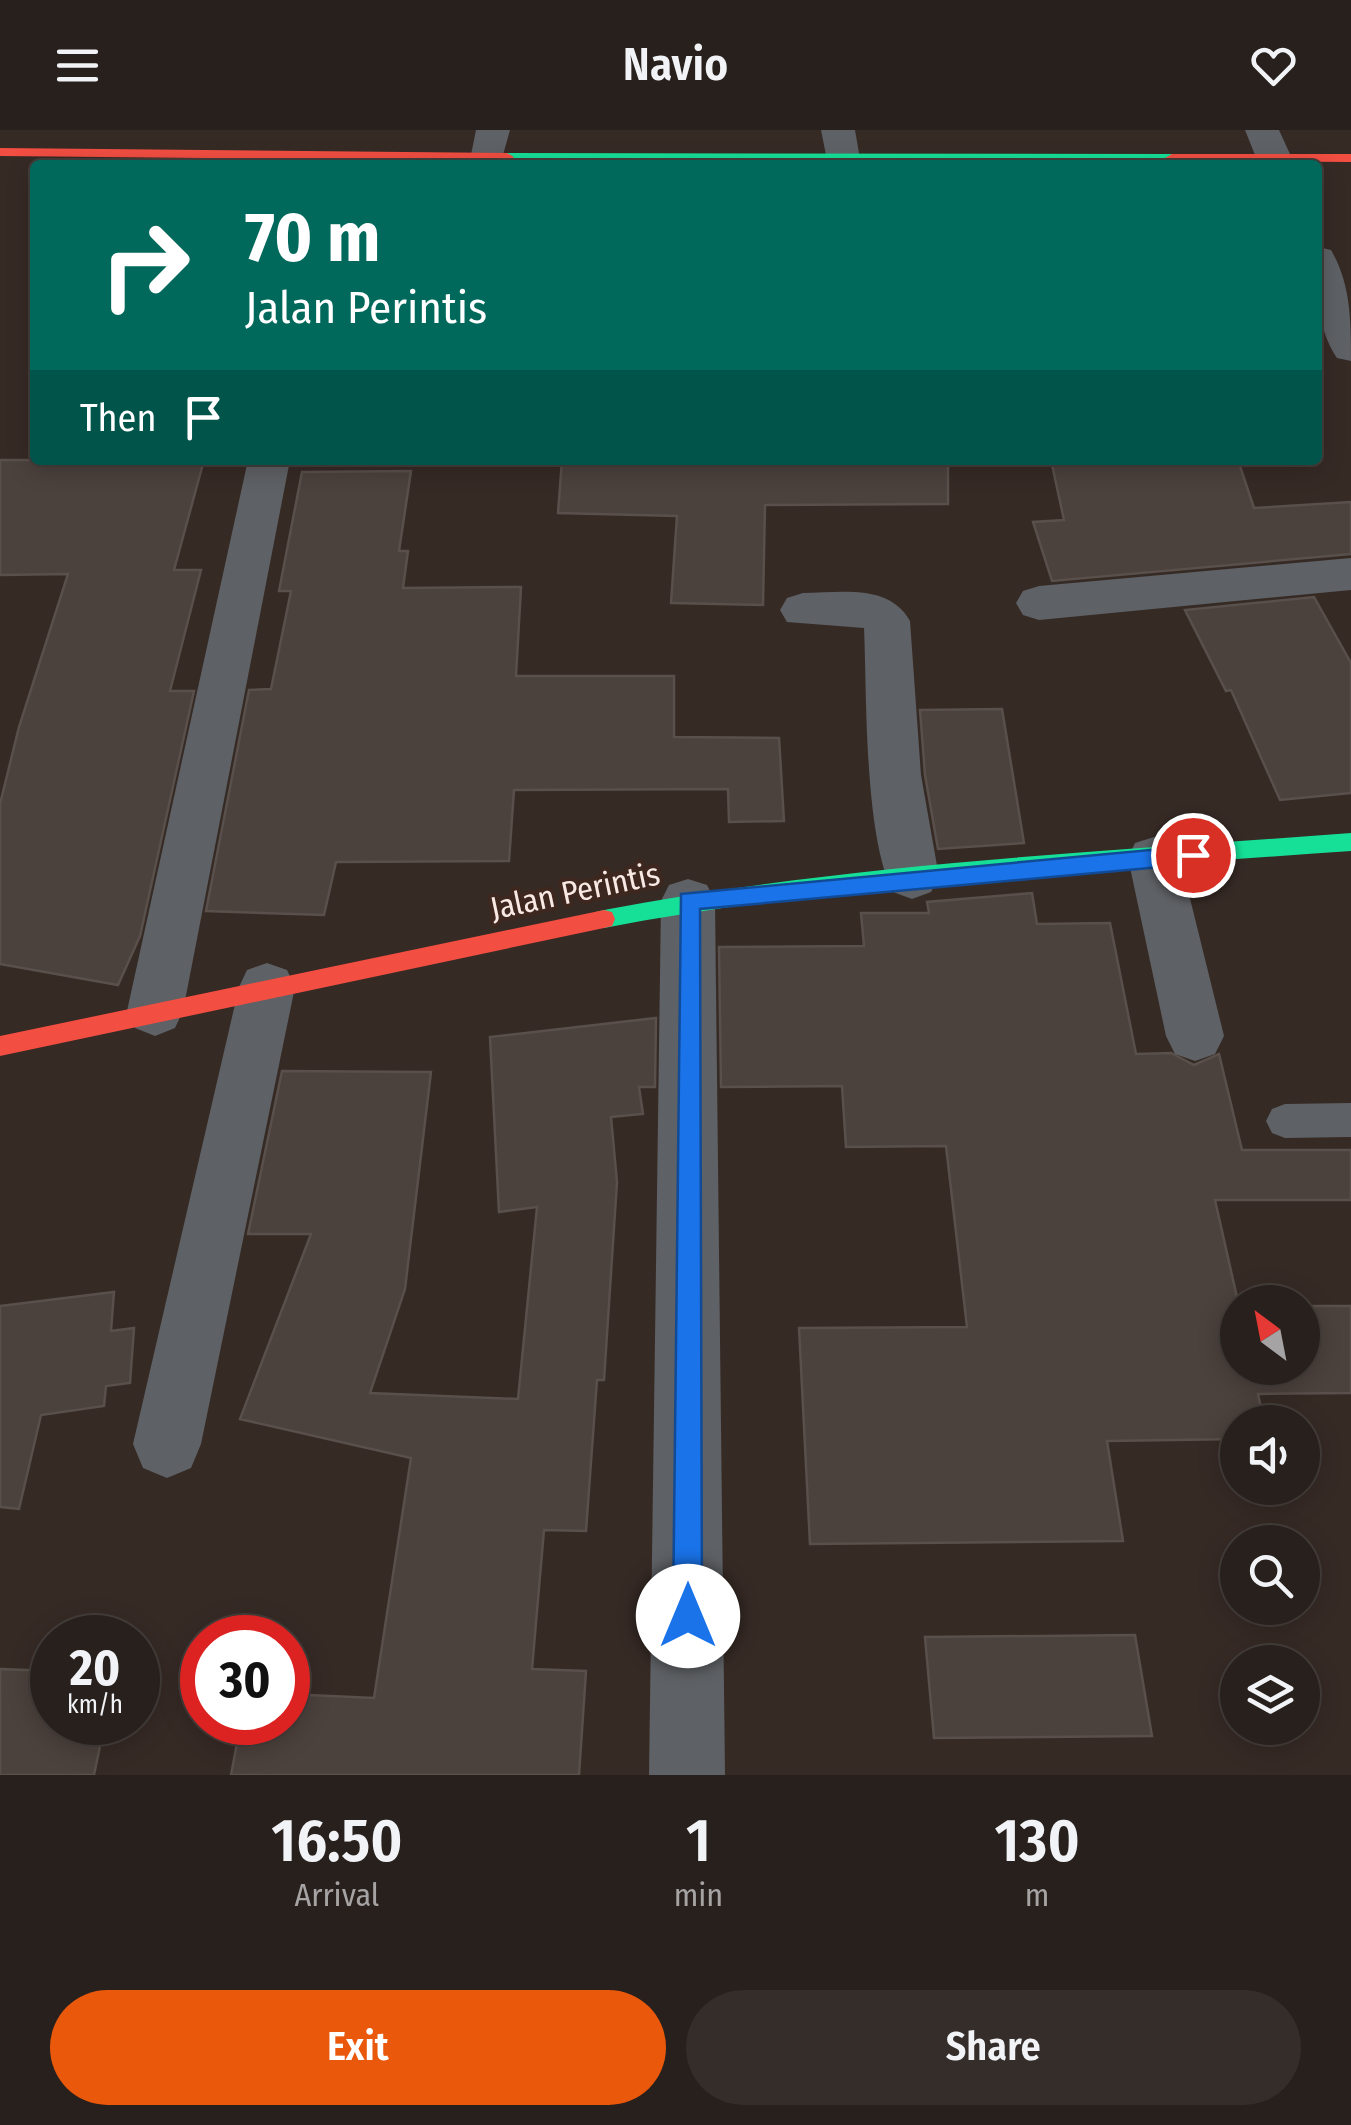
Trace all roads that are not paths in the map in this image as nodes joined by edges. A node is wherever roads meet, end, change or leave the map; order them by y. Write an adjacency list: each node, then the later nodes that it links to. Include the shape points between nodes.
1 (491, 142): 2 (street); 6 (street)
2 (840, 144): 3 (street)
3 (1271, 151): 5 (street)
4 (0, 152): 6 (street)
5 (1351, 158)
6 (332, 159)
7 (1322, 269): 8 (street)
8 (1351, 352): 9 (street)
9 (1322, 356)
10 (268, 465): 19 (street)
11 (1351, 574): 12 (street)
12 (1039, 603)
13 (803, 610): 16 (street, via 871,610 887,621 896,775)
14 (1351, 842): 15 (street, Jalan Perintis)
15 (1154, 858): 16 (street, Jalan Perintis); 20 (street)
16 (912, 878): 17 (street, Jalan Perintis)
17 (688, 901): 18 (street, Jalan Perintis); 25 (street)
18 (267, 987): 19 (street, Jalan Perintis); 24 (street)
19 (155, 1011): 21 (street, Jalan Perintis)
20 (1194, 1036)
21 (0, 1046)
22 (1351, 1120): 23 (lane)
23 (1285, 1121)
24 (167, 1444)
25 (687, 1775)

